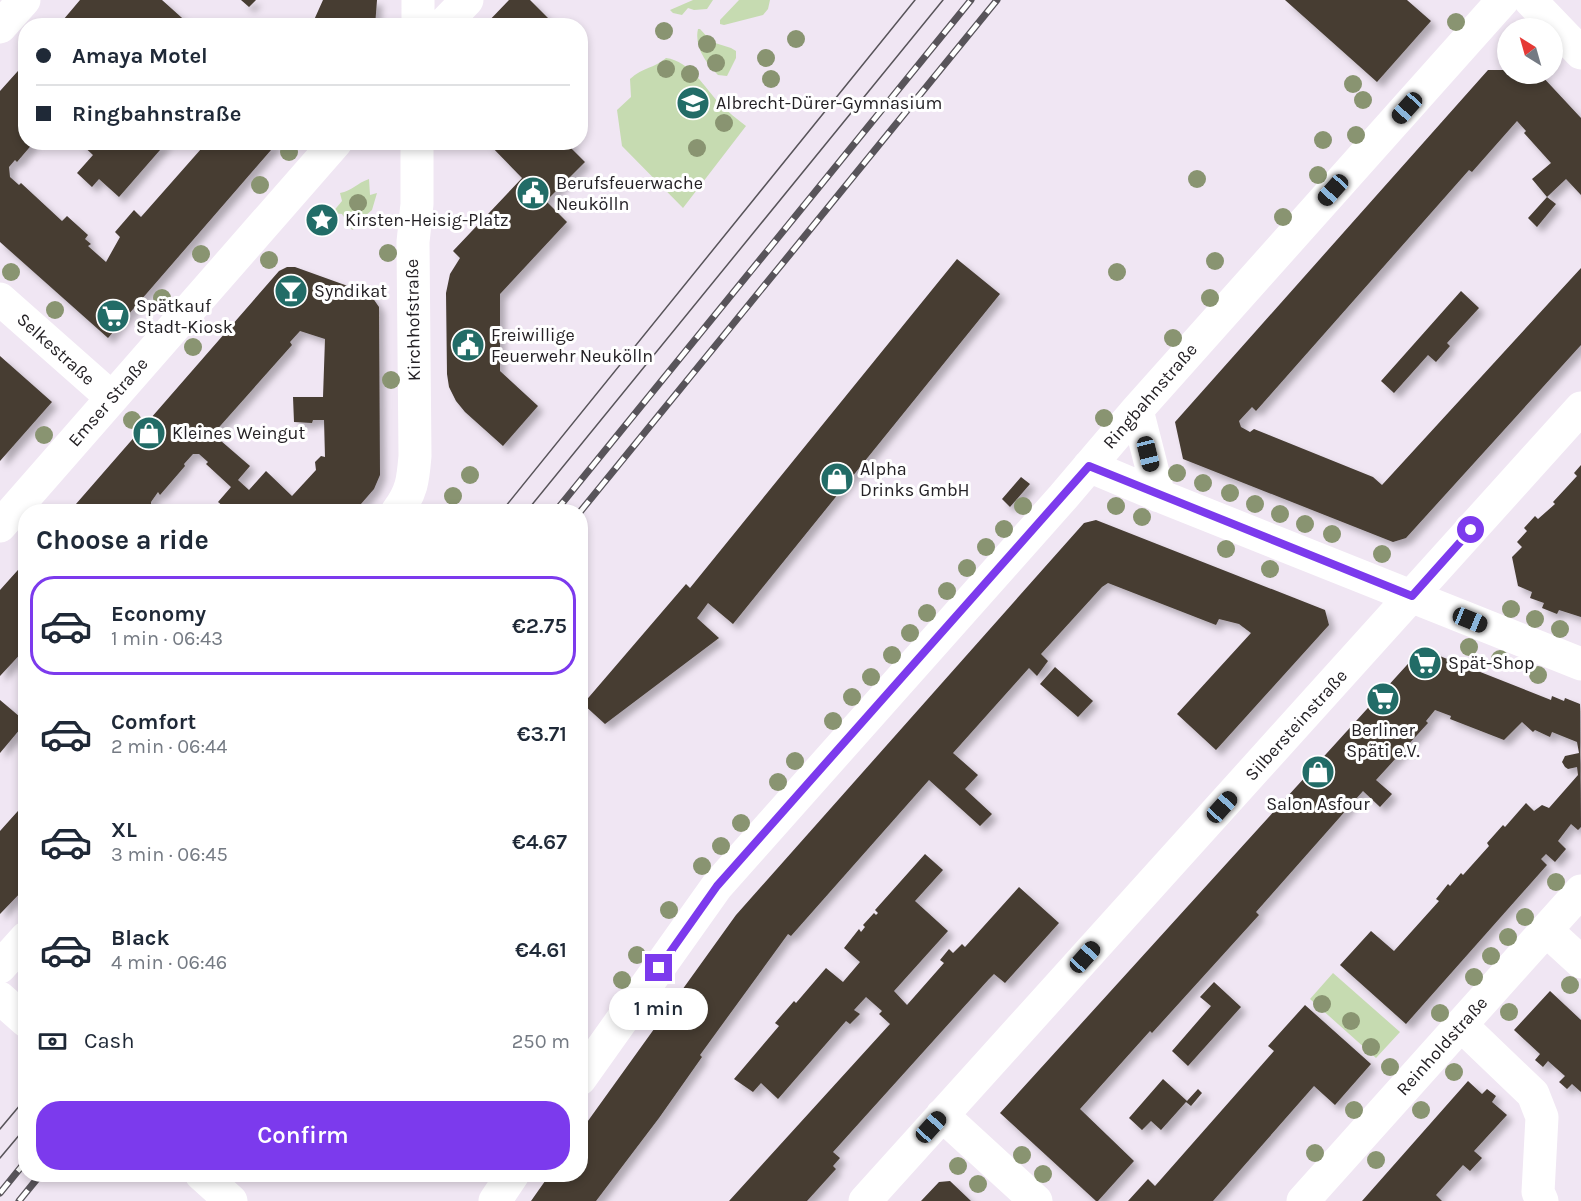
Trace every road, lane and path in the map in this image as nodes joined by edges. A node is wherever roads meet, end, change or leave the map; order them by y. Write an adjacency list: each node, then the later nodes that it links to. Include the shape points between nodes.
1 (24, 0): 8 (street)
2 (418, 0): 6 (street)
3 (467, 0): 7 (street)
4 (1503, 0): 15 (street, Ringbahnstraße)
5 (1530, 0): 9 (street)
6 (418, 18)
7 (450, 18)
8 (0, 27)
9 (1581, 53)
10 (329, 150): 13 (street, Emser Straße)
11 (417, 150): 19 (street, Kirchhofstraße, via 413,242 415,456 413,484)
12 (0, 299): 13 (street, Selkestraße)
13 (112, 398): 18 (street, Emser Straße)
14 (1581, 408): 22 (street, Silbersteinstraße)
15 (1137, 410): 16 (street, Ringbahnstraße); 17 (street)
16 (1089, 466): 17 (street); 30 (street, Ringbahnstraße, via 717,886)
17 (1159, 496): 22 (street)
18 (19, 504)
19 (402, 504)
20 (18, 505): 21 (street, Emser Straße)
21 (0, 526)
22 (1412, 596): 23 (street); 31 (street, Silbersteinstraße)
23 (1581, 664)
24 (1581, 891): 25 (street, Reinholdstraße)
25 (1546, 930): 27 (street); 29 (street, Reinholdstraße)
26 (18, 947): 28 (street)
27 (1581, 962)
28 (0, 967)
29 (1461, 1025): 38 (street, Reinholdstraße); 39 (street, via 1533,1094 1542,1117 1538,1192)
30 (588, 1068)
31 (942, 1115): 36 (street, Silbersteinstraße); 37 (street)
32 (210, 1182): 34 (street)
33 (508, 1182): 35 (street)
34 (231, 1201)
35 (495, 1201)
36 (865, 1201)
37 (1036, 1201)
38 (1303, 1201)
39 (1542, 1201)

